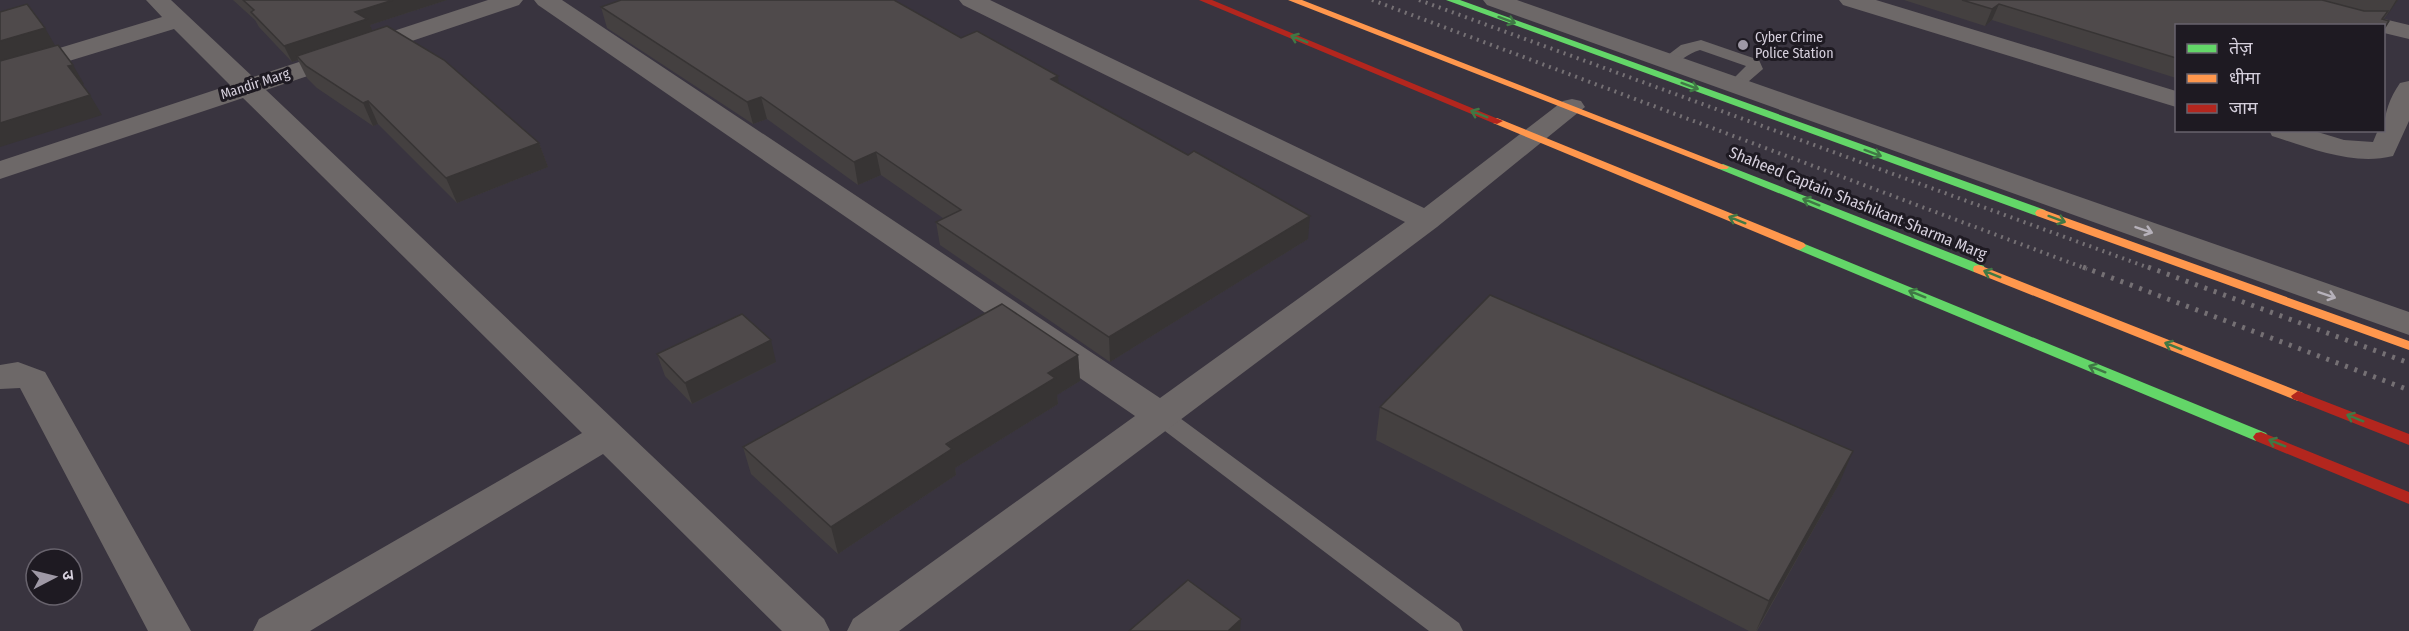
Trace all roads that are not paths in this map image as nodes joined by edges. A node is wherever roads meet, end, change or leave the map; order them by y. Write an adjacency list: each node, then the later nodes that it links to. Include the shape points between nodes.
1 (511, 0): 13 (street, Mandir Marg)
2 (546, 0): 24 (street)
3 (971, 0): 20 (street)
4 (1204, 0): 18 (main road, one-way to 4)
5 (1293, 0): 16 (main road, Shaheed Captain Shashikant Sharma Marg)
6 (1452, 0): 22 (main road, one-way to 22)
7 (1495, 0): 21 (street, one-way to 21)
8 (1851, 0): 15 (street)
9 (171, 6): 12 (street); 13 (street)
10 (2385, 26): 11 (street)
11 (2409, 32)
12 (0, 74)
13 (247, 87): 19 (street, Mandir Marg); 25 (street)
14 (2409, 89): 17 (street, via 2383,150 2341,148)
15 (2175, 99)
16 (1572, 107): 18 (street); 26 (main road, Shaheed Captain Shashikant Sharma Marg, one-way to 16)
17 (2289, 132)
18 (1533, 136): 20 (street); 27 (main road, one-way to 18)
19 (0, 170)
20 (1426, 220): 24 (street)
21 (2409, 324)
22 (2409, 346)
23 (0, 377): 28 (street, via 18,374 33,380)
24 (1161, 416): 31 (street); 32 (lane)
25 (606, 436): 29 (street); 30 (street)
26 (2409, 440)
27 (2409, 498)
28 (170, 631)
29 (274, 631)
30 (809, 631)
31 (868, 631)
32 (1449, 631)

